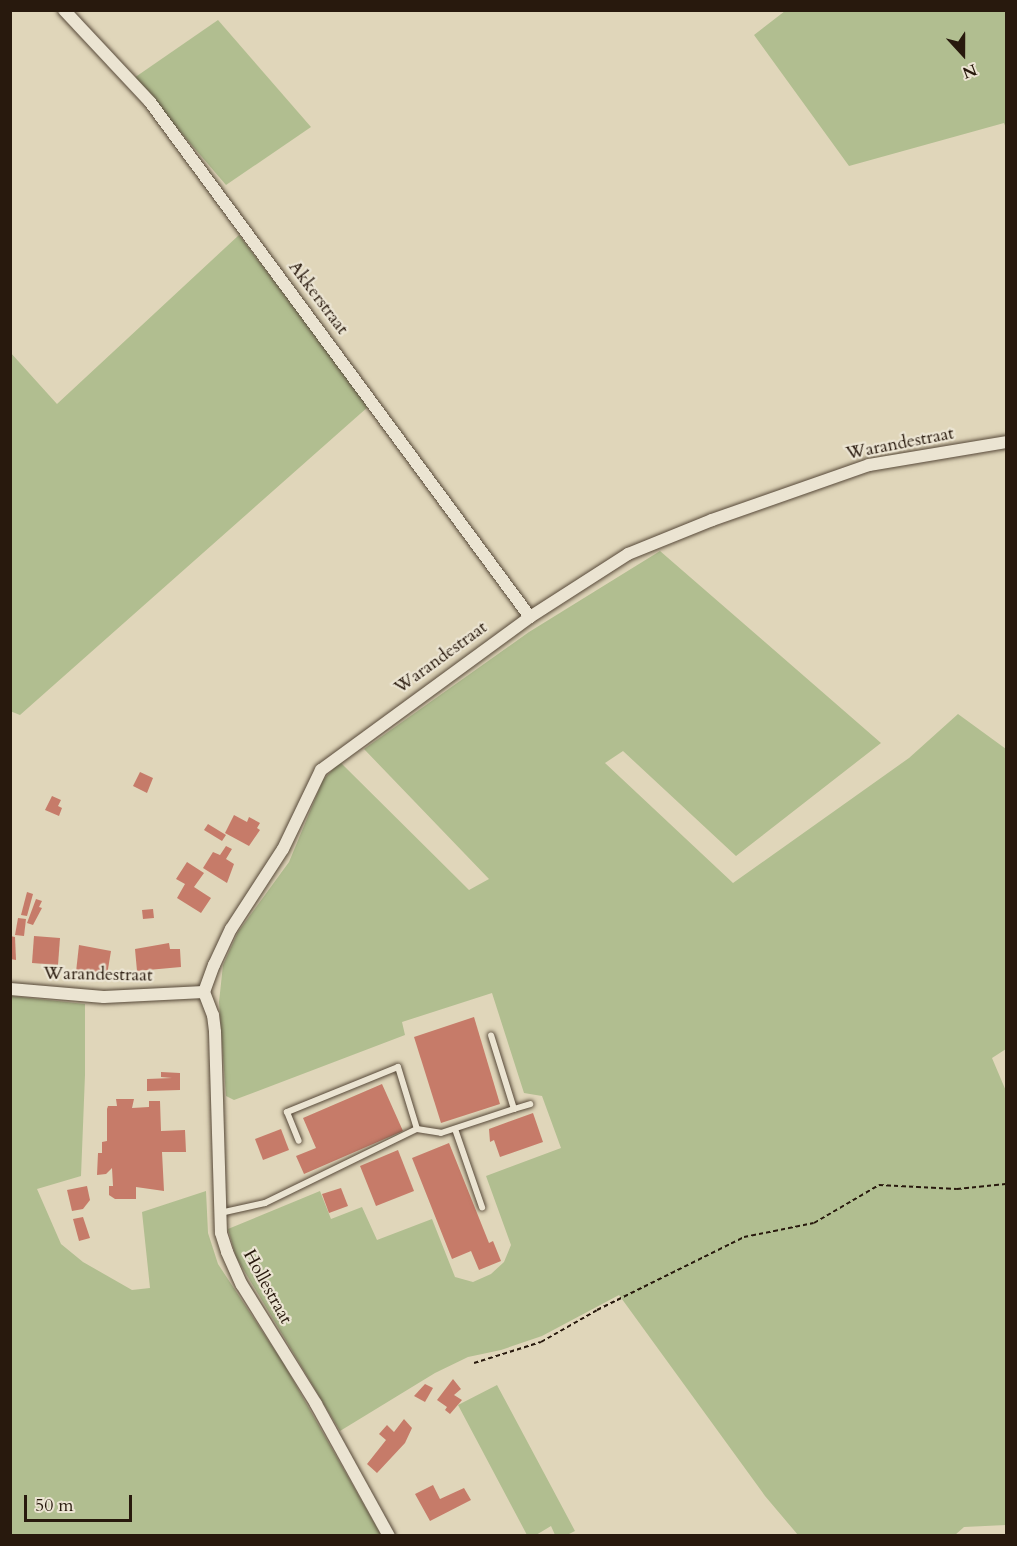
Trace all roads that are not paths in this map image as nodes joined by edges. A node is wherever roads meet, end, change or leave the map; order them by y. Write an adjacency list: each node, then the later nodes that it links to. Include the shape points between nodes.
1 (64, 10): 3 (street, Akkerstraat, via 150,102)
2 (1006, 442): 3 (street, Warandestraat, via 869,465 723,516 628,554)
3 (530, 617): 5 (street, Warandestraat, via 321,770 283,849 231,929)
4 (10, 989): 5 (street, Warandestraat, via 104,997)
5 (204, 992): 13 (street, Hollestraat, via 215,1032)
6 (491, 1035): 8 (lane)
7 (530, 1104): 8 (lane)
8 (514, 1109): 10 (lane)
9 (417, 1129): 10 (lane, via 441,1133); 11 (lane, via 398,1067 287,1112); 13 (lane, via 265,1203)
10 (455, 1129): 12 (lane)
11 (299, 1141)
12 (482, 1207)
13 (220, 1213): 14 (street, Hollestraat, via 221,1233 234,1271 316,1404)
14 (389, 1536)

